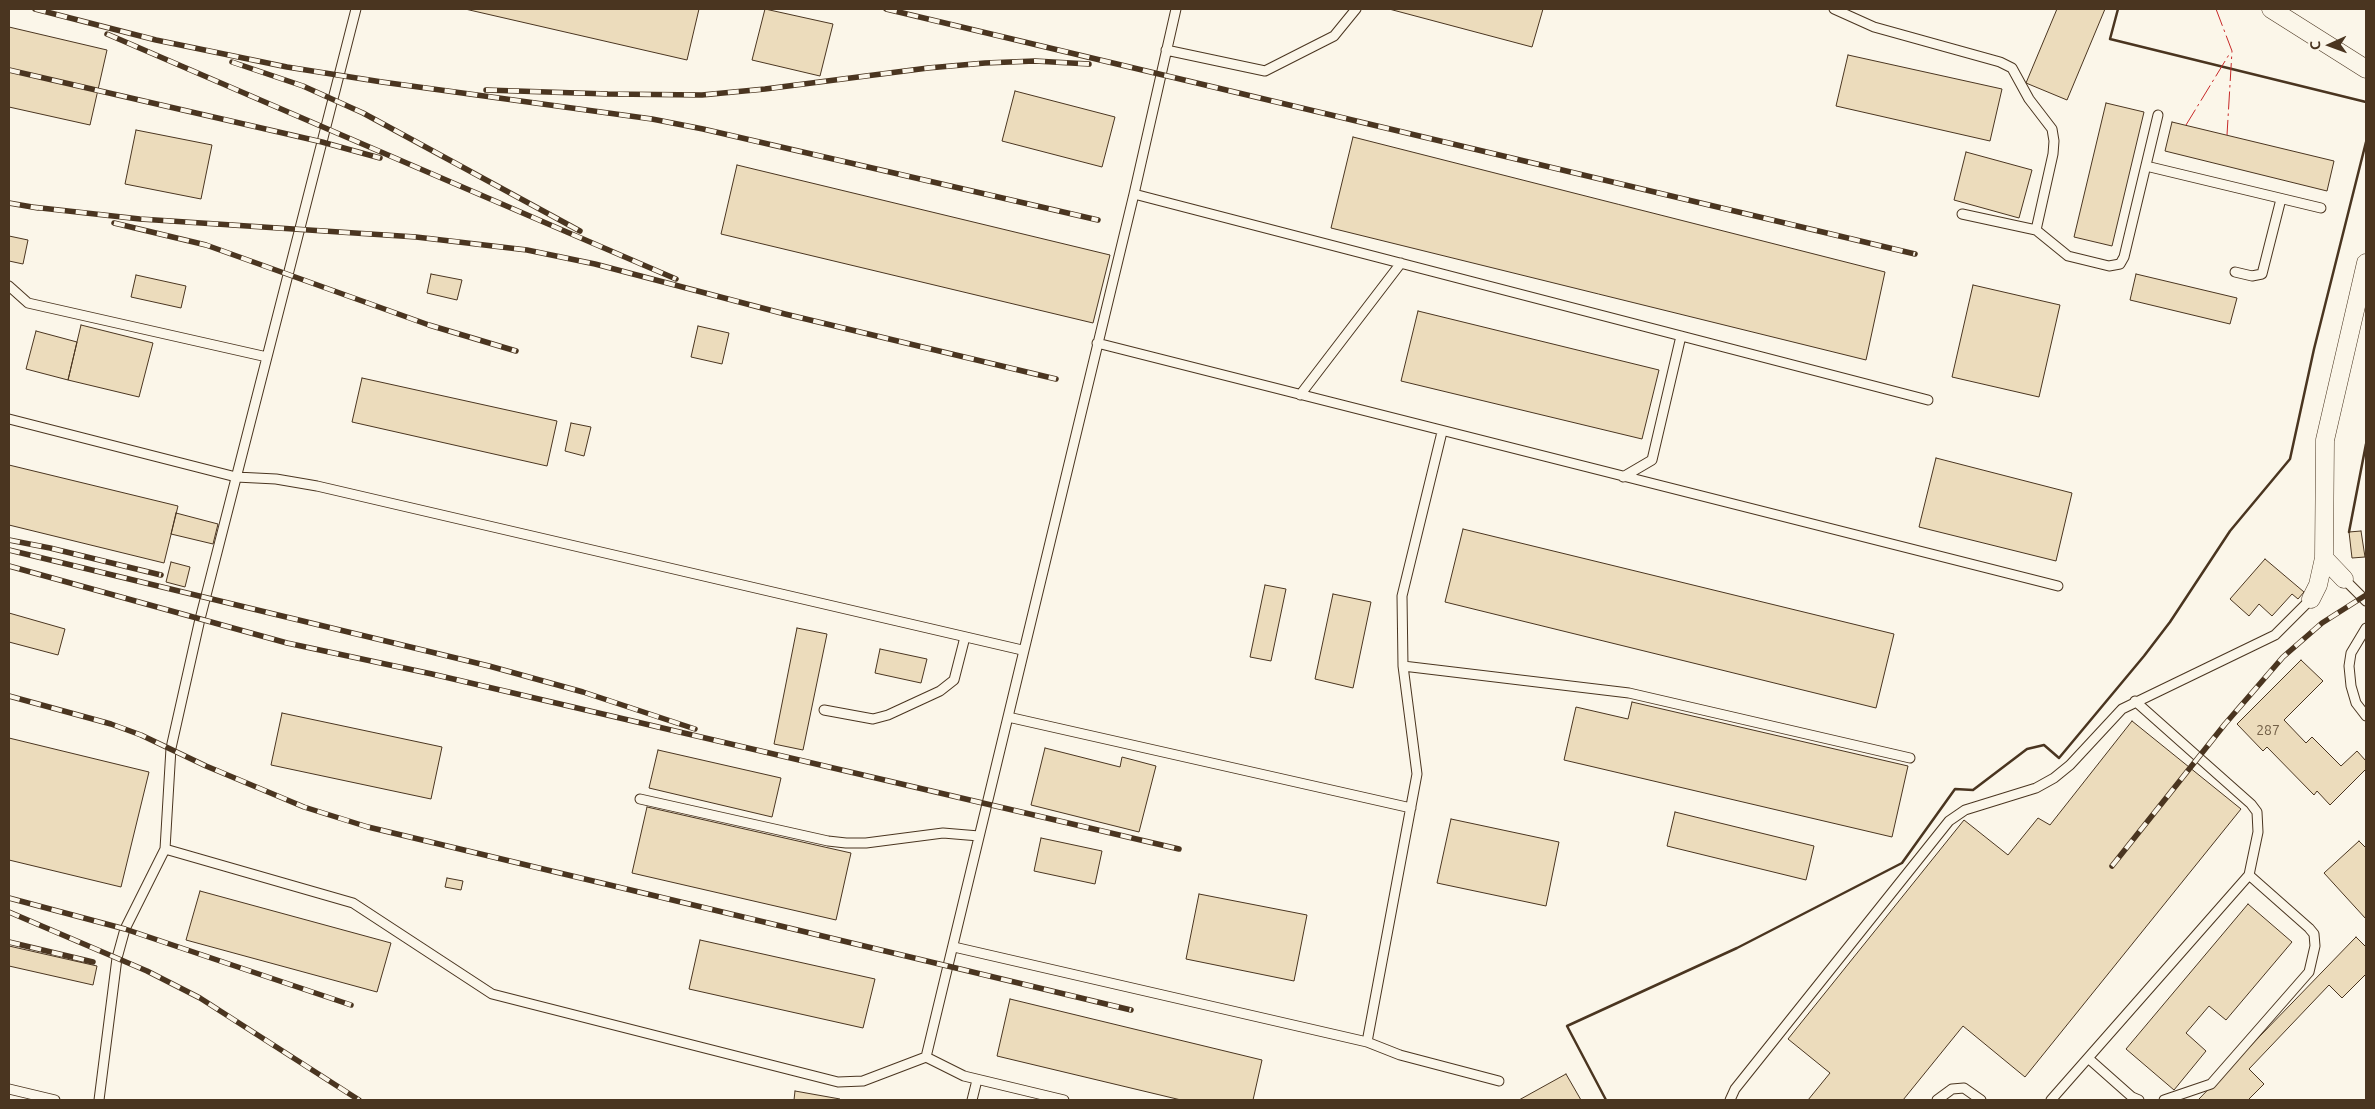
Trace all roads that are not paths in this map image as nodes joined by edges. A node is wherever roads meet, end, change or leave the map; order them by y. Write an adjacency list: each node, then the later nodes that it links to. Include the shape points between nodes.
1 (356, 9): 21 (lane)
2 (1176, 9): 6 (lane)
3 (1356, 9): 6 (lane, via 1334,36 1265,71)
4 (1834, 9): 14 (lane, via 1874,27 2012,68 2028,99 2052,129 2054,141)
5 (2271, 9): 7 (street)
6 (1166, 50): 10 (lane)
7 (2366, 69)
8 (2158, 115): 9 (lane)
9 (2146, 166): 11 (lane); 14 (lane, via 2120,264 2109,266 2068,256)
10 (1134, 194): 15 (lane); 20 (lane)
11 (2281, 199): 12 (lane); 17 (lane, via 2262,274 2252,276)
12 (2321, 208)
13 (1962, 214): 14 (lane)
14 (2036, 230)
15 (1401, 263): 19 (lane); 22 (lane)
16 (2366, 263): 28 (street, via 2324,440)
17 (2235, 272)
18 (9, 286): 21 (lane, via 28,303)
19 (1681, 336): 23 (lane); 27 (lane, via 1652,460)
20 (1097, 343): 22 (lane); 35 (lane)
21 (267, 357): 26 (lane)
22 (1300, 395): 25 (lane)
23 (1928, 400)
24 (9, 420): 26 (lane)
25 (1442, 432): 27 (lane); 36 (lane, via 1402,596)
26 (236, 477): 34 (lane, via 317,486); 45 (lane, via 171,748)
27 (1623, 477): 30 (lane)
28 (2324, 558): 29 (street); 31 (street)
29 (2344, 579): 32 (lane)
30 (2058, 586)
31 (2311, 599): 37 (lane, via 2275,635)
32 (2366, 601)
33 (2366, 628): 39 (lane, via 2351,653 2349,666 2356,703)
34 (965, 637): 35 (lane); 38 (lane, via 954,680 940,691 873,719)
35 (1022, 650): 40 (lane)
36 (1403, 666): 41 (lane, via 1628,693); 43 (lane, via 1417,774)
37 (2135, 701): 46 (lane, via 2257,812 2258,832); 58 (lane, via 2112,718 2054,778 2036,788 1965,810 1949,822 1735,1088)
38 (824, 710)
39 (2366, 716)
40 (1008, 717): 43 (lane); 44 (lane)
41 (1910, 758)
42 (640, 800): 44 (lane, via 837,842 866,843 943,833)
43 (1411, 808): 48 (lane)
44 (979, 836): 47 (lane)
45 (165, 849): 49 (lane, via 353,903 492,994 838,1082 862,1081); 55 (lane, via 125,929 117,958)
46 (2249, 875): 50 (lane); 63 (lane, via 2314,934 2315,946 2309,972 2210,1084)
47 (954, 947): 48 (lane); 49 (lane)
48 (1367, 1042): 52 (lane, via 1400,1055)
49 (926, 1058): 51 (lane)
50 (2088, 1058): 61 (lane); 62 (lane)
51 (977, 1080): 56 (lane); 57 (lane)
52 (1499, 1081)
53 (9, 1089): 54 (lane)
54 (55, 1100)
55 (99, 1100)
56 (972, 1100)
57 (1064, 1100)
58 (1730, 1100)
59 (1937, 1100): 60 (lane, via 1952,1089 1964,1088)
60 (1981, 1100)
61 (2051, 1100)
62 (2138, 1100)
63 (2164, 1100)

